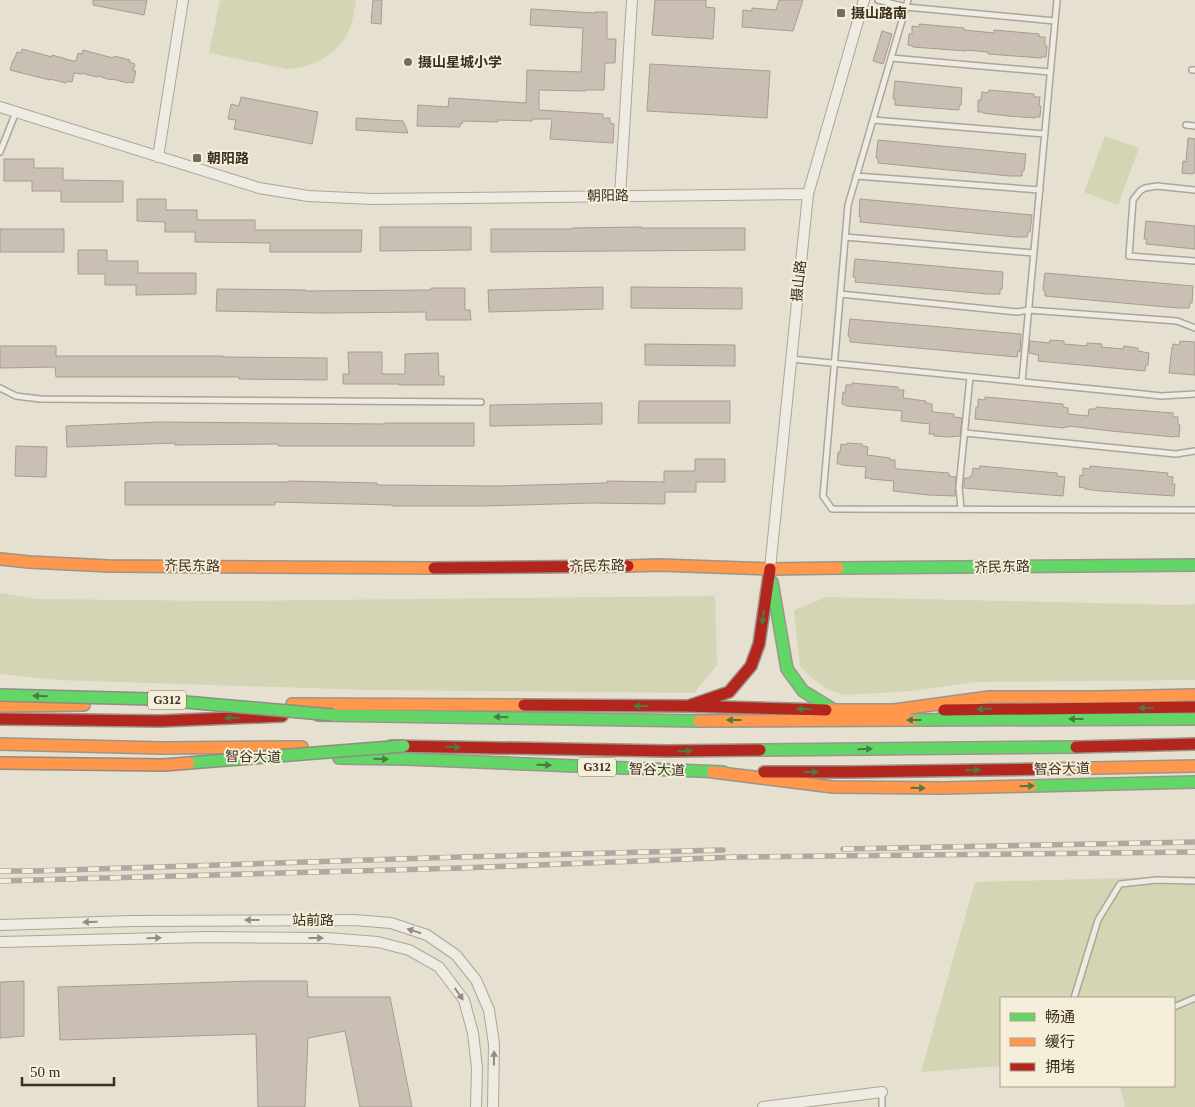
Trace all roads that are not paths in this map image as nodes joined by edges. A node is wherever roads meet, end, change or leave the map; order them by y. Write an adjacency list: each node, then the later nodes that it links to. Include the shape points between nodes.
1 (183, 0): 18 (street)
2 (632, 0): 23 (street)
3 (864, 0): 22 (street, 摄山路)
4 (878, 0): 7 (lane)
5 (908, 0): 7 (lane)
6 (1057, 0): 8 (lane)
7 (906, 8): 8 (lane); 9 (lane)
8 (1055, 21): 10 (lane)
9 (891, 58): 10 (lane); 13 (lane)
10 (1050, 72): 16 (lane)
11 (0, 107): 12 (street, 朝阳路)
12 (16, 112): 17 (lane); 18 (street, 朝阳路)
13 (872, 120): 16 (lane); 19 (lane)
14 (1186, 125): 15 (lane)
15 (1195, 126)
16 (1045, 134): 20 (lane)
17 (0, 152)
18 (158, 157): 23 (street, 朝阳路, via 259,188 308,196 372,199)
19 (856, 176): 20 (lane); 24 (lane, via 848,205)
20 (1040, 190): 25 (lane)
21 (1195, 190): 26 (lane, via 1150,186 1140,191 1133,200 1129,256)
22 (808, 194): 23 (street, 朝阳路); 30 (street, 摄山路)
23 (620, 196)
24 (845, 237): 25 (lane); 27 (lane)
25 (1034, 253): 28 (lane)
26 (1195, 261)
27 (840, 294): 28 (lane, via 1017,312); 31 (lane)
28 (1029, 310): 29 (lane, via 1177,321); 33 (lane)
29 (1195, 328)
30 (791, 359): 31 (lane); 43 (street, 摄山路)
31 (834, 363): 32 (lane); 39 (lane, via 823,496 832,509)
32 (970, 377): 33 (lane); 37 (lane)
33 (1022, 382): 35 (lane, via 1162,396)
34 (0, 388): 36 (lane, via 16,396 40,399)
35 (1195, 394)
36 (481, 402)
37 (965, 433): 38 (lane, via 1176,454); 39 (lane)
38 (1195, 451)
39 (961, 509): 40 (lane)
40 (1195, 510)
41 (0, 559): 43 (main road, 齐民东路, via 128,566 483,568 659,565)
42 (1195, 565): 43 (main road, 齐民东路)
43 (770, 569): 47 (main road, one-way to 47, via 759,644 750,666 729,692); 49 (main road, via 787,669 803,691)
44 (0, 695): 51 (main road, G312, one-way to 44, bridge, via 151,699)
45 (1195, 695): 50 (main road, via 988,698)
46 (0, 706): 47 (main road, G312, one-way to 46)
47 (686, 706): 49 (main road, G312, one-way to 47)
48 (1195, 707): 50 (main road, G312, one-way to 50)
49 (834, 710): 50 (main road, G312)
50 (894, 710)
51 (333, 714): 52 (main road, G312, one-way to 52, bridge, via 160,721); 53 (main road, G312, one-way to 51, via 687,721)
52 (0, 719)
53 (1195, 719)
54 (0, 744): 56 (main road, 智谷大道 / G312, bridge, via 162,748)
55 (1195, 744): 56 (main road, 智谷大道 / G312, one-way to 55, via 677,751)
56 (404, 746): 58 (main road, bridge, via 164,764)
57 (0, 754): 60 (main road, 智谷大道 / G312, one-way to 60, via 406,759)
58 (0, 763)
59 (1195, 766): 60 (main road, 智谷大道 / G312, one-way to 59)
60 (713, 772): 61 (main road, one-way to 61, via 833,787 943,788)
61 (1195, 782)
62 (1195, 881): 65 (lane, via 1157,880 1120,884 1098,920)
63 (0, 925): 70 (street, 站前路, one-way to 63, via 494,1044 489,1010 476,980 456,955 427,935 390,923 354,920)
64 (0, 942): 69 (street, 站前路, one-way to 69, via 327,938 378,942 409,950 439,967 464,1000 473,1033 477,1068)
65 (1074, 997)
66 (1195, 998): 67 (lane)
67 (1175, 1007)
68 (882, 1092): 71 (street); 72 (lane)
69 (476, 1107)
70 (493, 1107)
71 (763, 1107)
72 (882, 1107)

